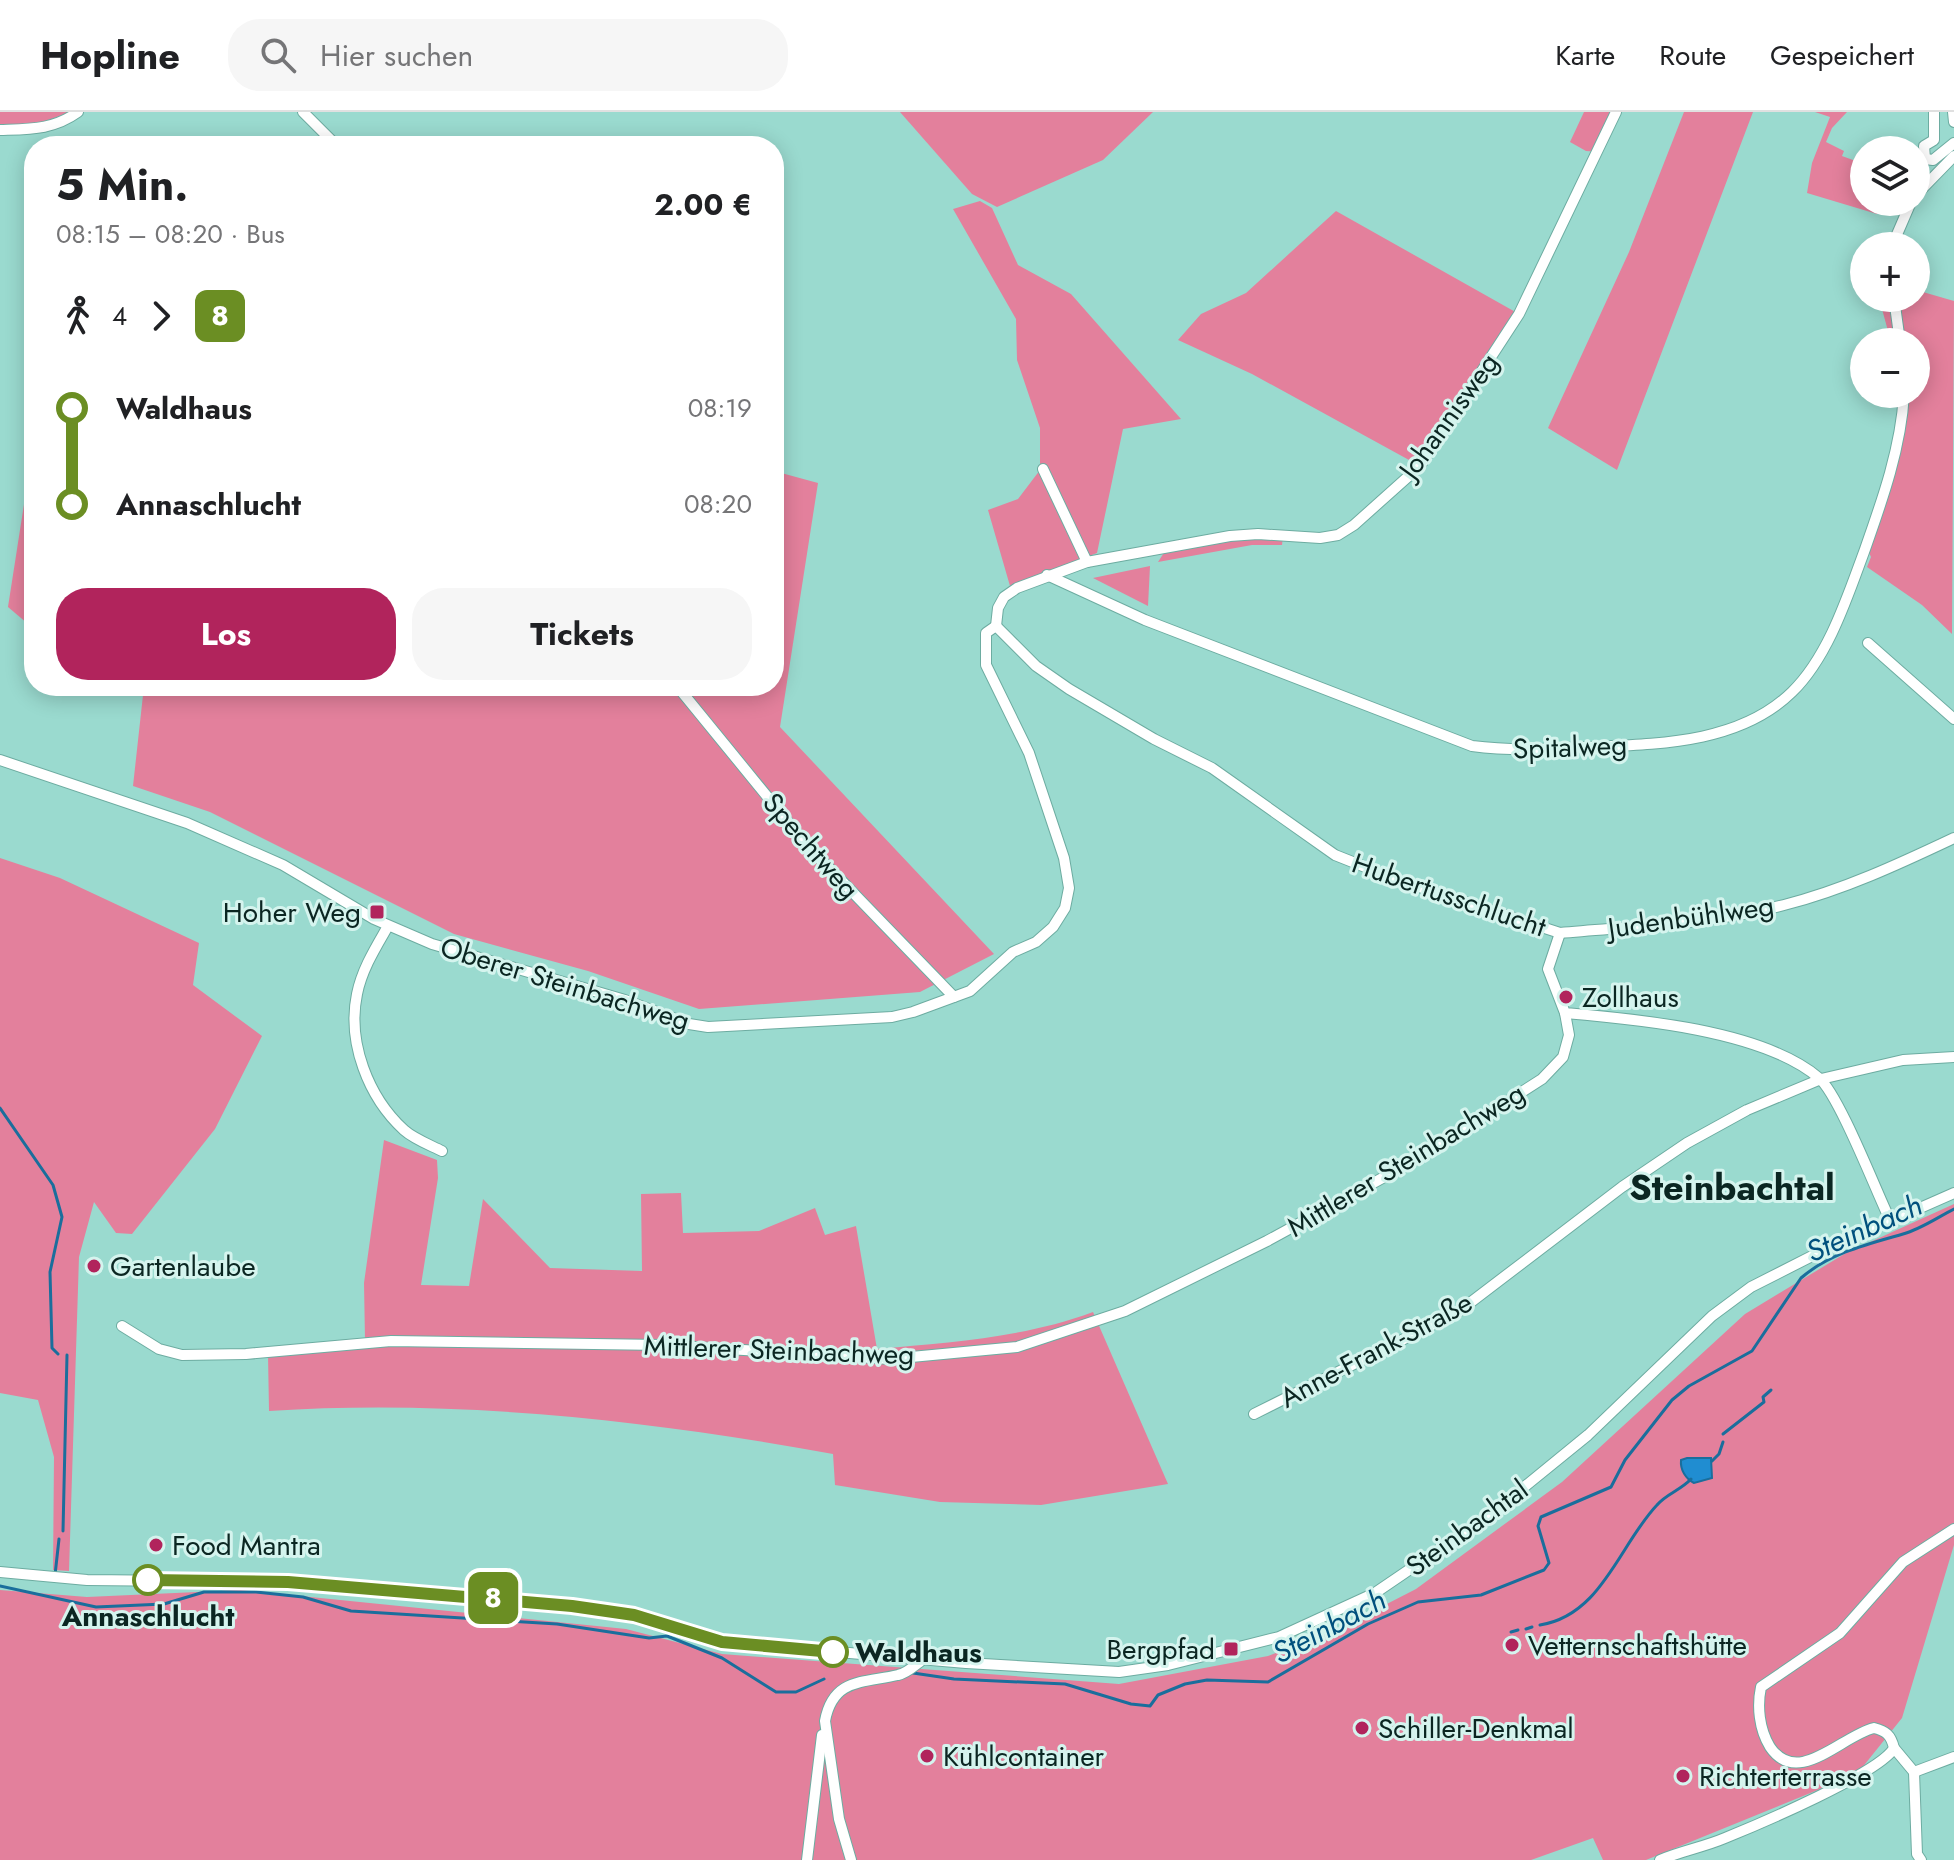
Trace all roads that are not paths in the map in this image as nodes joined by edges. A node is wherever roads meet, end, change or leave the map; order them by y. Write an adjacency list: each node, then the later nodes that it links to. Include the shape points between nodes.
1 (78, 112): 7 (street, via 44,129)
2 (303, 112): 8 (street)
3 (1616, 112): 16 (street, Johannisweg, via 1519,314 1420,466 1374,508 1338,535 1230,536)
4 (1934, 112): 9 (street)
5 (1953, 112): 6 (street)
6 (1954, 122)
7 (0, 130)
8 (327, 136)
9 (1930, 142)
10 (1954, 143): 12 (street)
11 (1954, 157): 13 (street)
12 (1930, 160)
13 (1930, 181)
14 (1903, 408): 17 (street, Spitalweg, via 1880,505 1851,586 1815,661 1794,690 1765,714 1696,738 1525,750 1472,746 1145,620)
15 (1043, 469): 16 (street)
16 (1087, 562): 17 (street, Johannisweg)
17 (1047, 575): 18 (street, Johannisweg, via 1004,597)
18 (996, 626): 25 (street, Hubertusschlucht, via 1036,666 1069,689 1212,768 1335,855); 26 (street, Oberer Steinbachweg, via 986,633 986,665 1029,753 1069,888 1053,927)
19 (1868, 643): 21 (street)
20 (685, 696): 26 (street, Spechtweg, via 806,844)
21 (1954, 719)
22 (0, 760): 24 (street, Oberer Steinbachweg, via 187,823 283,865)
23 (1954, 838): 25 (street, Judenbühlweg, via 1882,871 1784,905 1704,920)
24 (388, 926): 26 (street, Oberer Steinbachweg, via 444,948 708,1027 892,1017); 30 (street, via 357,990 356,1047 379,1100 405,1132)
25 (1559, 935): 27 (street, Hubertusschlucht, via 1548,969)
26 (954, 997)
27 (1565, 1013): 29 (street, via 1638,1019 1730,1038 1790,1060); 33 (street, Mittlerer Steinbachweg, via 1569,1035 1563,1057 1542,1079 1419,1158 1125,1311 1017,1347 890,1359 647,1344 391,1341 182,1355 159,1349)
28 (1954, 1057): 29 (street, Anne-Frank-Straße, via 1903,1060)
29 (1821, 1079): 32 (street); 34 (street, Anne-Frank-Straße, via 1687,1143 1458,1312)
30 (442, 1151)
31 (1954, 1193): 32 (street, Steinbachtal)
32 (1890, 1220): 37 (street, Steinbachtal, via 1751,1287 1712,1316 1588,1435 1491,1514 1375,1593 1322,1620 1230,1652 1119,1672)
33 (122, 1326)
34 (1254, 1414)
35 (1954, 1529): 39 (street, via 1903,1562 1840,1633 1761,1687 1757,1707 1767,1742 1791,1764 1825,1754 1874,1728 1885,1731)
36 (0, 1572): 37 (street, Steinbachtal, via 87,1580 288,1582 481,1597 634,1615 722,1642)
37 (925, 1658): 38 (street, via 901,1675 859,1680 839,1689)
38 (825, 1721): 42 (street); 43 (street, via 839,1819)
39 (1894, 1748): 41 (street); 44 (street, via 1885,1760 1836,1786 1725,1838)
40 (1954, 1757): 41 (street)
41 (1914, 1772): 45 (street)
42 (807, 1860)
43 (851, 1860)
44 (1660, 1860)
45 (1921, 1860)

